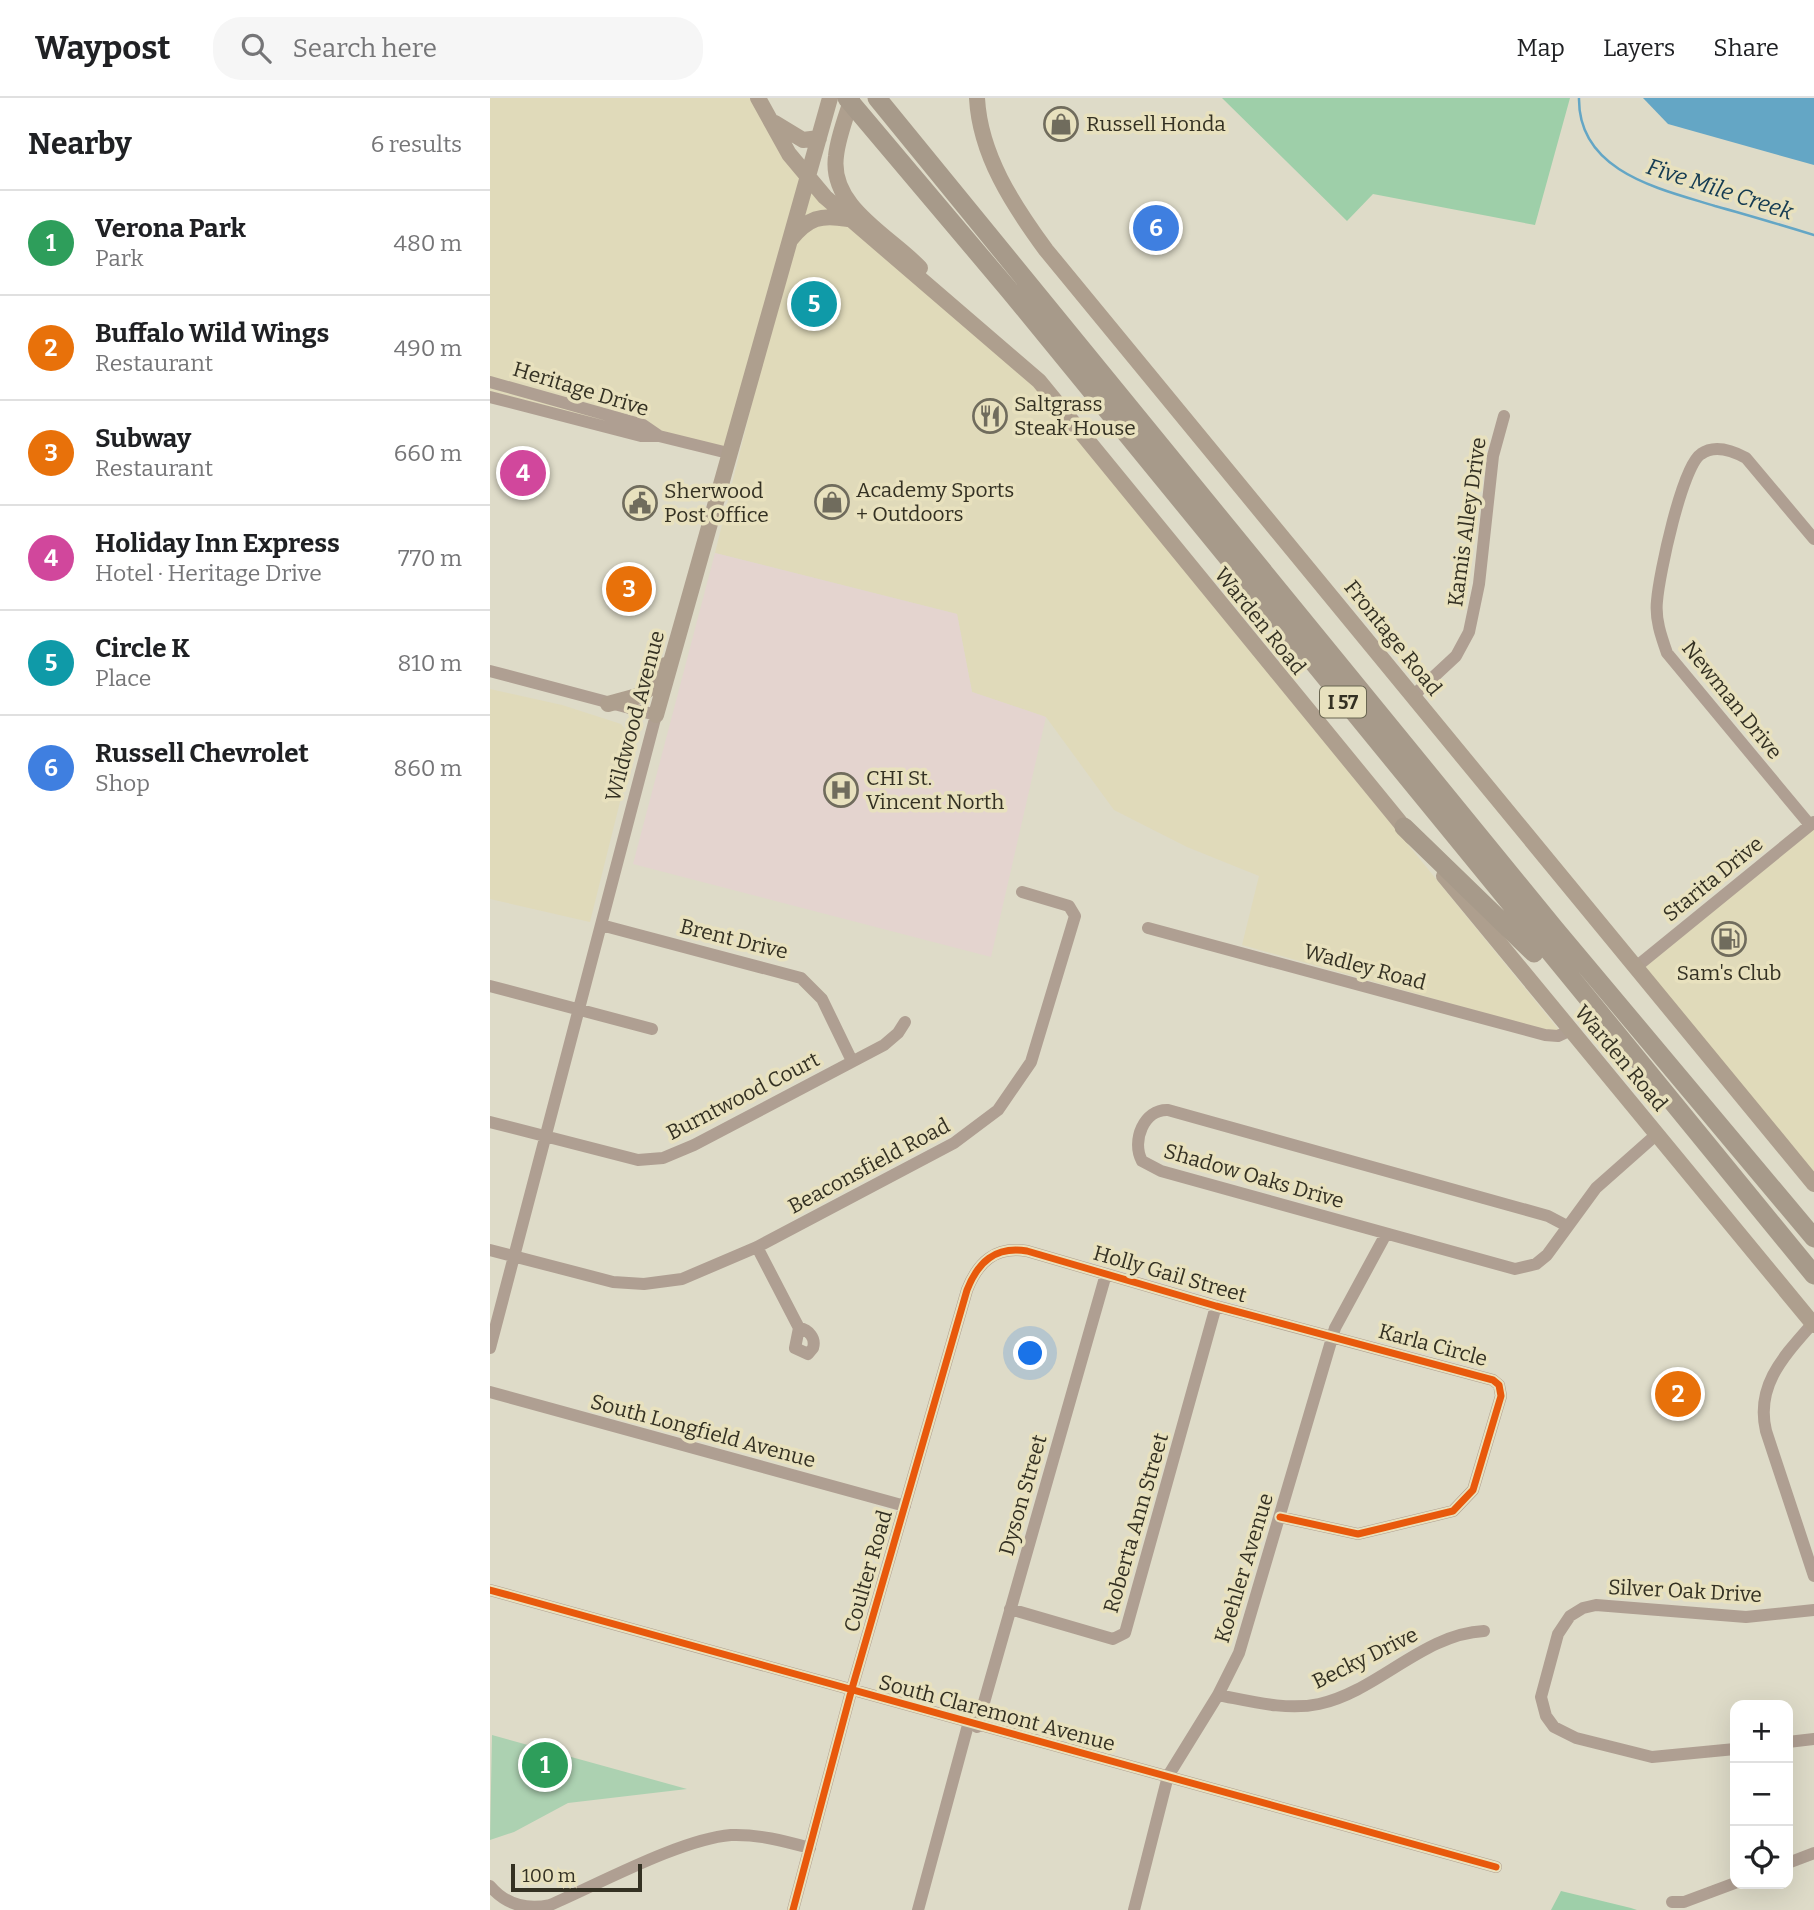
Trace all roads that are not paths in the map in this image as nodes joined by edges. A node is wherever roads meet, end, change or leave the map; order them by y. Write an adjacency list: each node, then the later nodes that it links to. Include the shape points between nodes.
1 (758, 98): 6 (main road, Warden Road)
2 (830, 98): 7 (main road, Wildwood Avenue)
3 (850, 98): 11 (main road, via 836,155 837,183 844,197); 34 (highway, I 57)
4 (877, 98): 42 (highway, I 57, via 1538,908)
5 (976, 98): 20 (main road, Frontage Road, via 992,160 1033,233)
6 (768, 118): 7 (main road, via 803,140); 8 (main road, Warden Road)
7 (819, 138): 8 (main road, Wildwood Avenue)
8 (808, 176): 9 (main road, Warden Road); 10 (main road, Wildwood Avenue)
9 (848, 219): 10 (main road, via 813,218); 11 (main road, Warden Road)
10 (788, 244): 16 (main road, Wildwood Avenue)
11 (963, 313): 24 (main road, Warden Road, via 1039,381)
12 (490, 382): 15 (street, Heritage Drive, via 643,425)
13 (490, 397): 15 (street, Heritage Drive, via 640,436)
14 (1504, 416): 20 (street, Kamis Alley Drive, via 1493,456 1469,632 1456,656)
15 (659, 436): 16 (street, Heritage Drive)
16 (728, 453): 18 (main road, Wildwood Avenue)
17 (1814, 539): 23 (street, Newman Drive, via 1746,458 1733,451 1707,450 1698,455 1684,477 1656,601 1667,653)
18 (673, 655): 21 (main road, via 647,691); 22 (main road, Wildwood Avenue)
19 (490, 671): 21 (street)
20 (1413, 696): 28 (main road, Frontage Road)
21 (608, 704): 22 (street)
22 (656, 715): 26 (street, Wildwood Avenue)
23 (1812, 823): 28 (street, Starita Drive)
24 (1404, 827): 33 (main road, Warden Road); 34 (highway)
25 (1022, 892): 43 (street, Beaconsfield Road, via 1069,906 1075,916 1039,1044 1011,1095 961,1139)
26 (601, 925): 30 (street, Wildwood Avenue); 35 (street, Brent Drive, via 801,978 821,999)
27 (1148, 928): 33 (street, Wadley Road, via 1545,1035)
28 (1636, 967): 39 (main road, Frontage Road)
29 (490, 986): 30 (street)
30 (580, 1010): 32 (street); 38 (street, Wildwood Avenue)
31 (905, 1023): 35 (street, Burntwood Court, via 884,1045)
32 (652, 1029)
33 (1571, 1030): 37 (main road, Warden Road)
34 (1615, 1035): 48 (highway, I 57)
35 (852, 1061): 38 (street, Burntwood Court, via 663,1158 622,1158)
36 (490, 1122): 38 (street, Burntwood Court)
37 (1657, 1134): 40 (street, Shadow Oaks Drive, via 1596,1188); 50 (main road, Warden Road)
38 (544, 1136): 46 (street, Wildwood Avenue)
39 (1814, 1184)
40 (1567, 1226): 41 (street, Shadow Oaks Drive, via 1542,1260 1515,1269); 41 (street, Shadow Oaks Drive, via 1548,1216 1165,1109 1146,1118 1137,1148 1147,1165)
41 (1386, 1234): 52 (street, Koehler Avenue)
42 (1814, 1238)
43 (757, 1247): 46 (street, Beaconsfield Road, via 689,1277 644,1284 613,1282); 51 (street)
44 (490, 1250): 46 (street, Beaconsfield Road)
45 (997, 1253): 47 (street, Holly Gail Street, via 1027,1251); 55 (street, Coulter Road, via 980,1264 967,1290)
46 (514, 1256): 53 (street, Wildwood Avenue)
47 (1106, 1273): 49 (street, Holly Gail Street); 59 (street, Dyson Street)
48 (1814, 1275)
49 (1216, 1306): 52 (street, Holly Gail Street); 59 (street, Roberta Ann Street, via 1125,1633 1113,1639)
50 (1814, 1324): 57 (street, via 1772,1373 1763,1409 1766,1431)
51 (799, 1328)
52 (1333, 1336): 56 (street, Koehler Avenue); 56 (street, Karla Circle, via 1493,1380 1502,1396 1473,1490 1453,1511 1358,1534)
53 (490, 1348)
54 (490, 1392): 55 (street, South Longfield Avenue)
55 (905, 1506): 62 (street, Coulter Road)
56 (1280, 1517): 63 (street, Koehler Avenue, via 1248,1630)
57 (1814, 1576)
58 (490, 1590): 62 (street, South Claremont Avenue)
59 (1010, 1609): 64 (street, Dyson Street)
60 (1814, 1610): 67 (street, Silver Oak Drive, via 1746,1616 1596,1605 1576,1611 1564,1622 1541,1697 1554,1727 1576,1738 1652,1757)
61 (1484, 1631): 63 (street, Becky Drive, via 1446,1640 1354,1690 1320,1703 1288,1706)
62 (851, 1692): 64 (street, South Claremont Avenue); 69 (street, Coulter Road)
63 (1218, 1695): 68 (street, Koehler Avenue)
64 (972, 1726): 68 (street, South Claremont Avenue); 77 (street, Dyson Street)
65 (1814, 1739): 66 (street)
66 (1793, 1741)
67 (1730, 1749)
68 (1168, 1776): 72 (street, South Claremont Avenue); 78 (street, Koehler Avenue)
69 (810, 1848): 74 (street, via 762,1836 718,1837 677,1849 536,1908 514,1905); 76 (street, Coulter Road)
70 (1814, 1853): 71 (street)
71 (1793, 1861)
72 (1496, 1867)
73 (1730, 1885): 75 (street)
74 (490, 1886)
75 (1672, 1902)
76 (793, 1910)
77 (918, 1910)
78 (1133, 1910)

